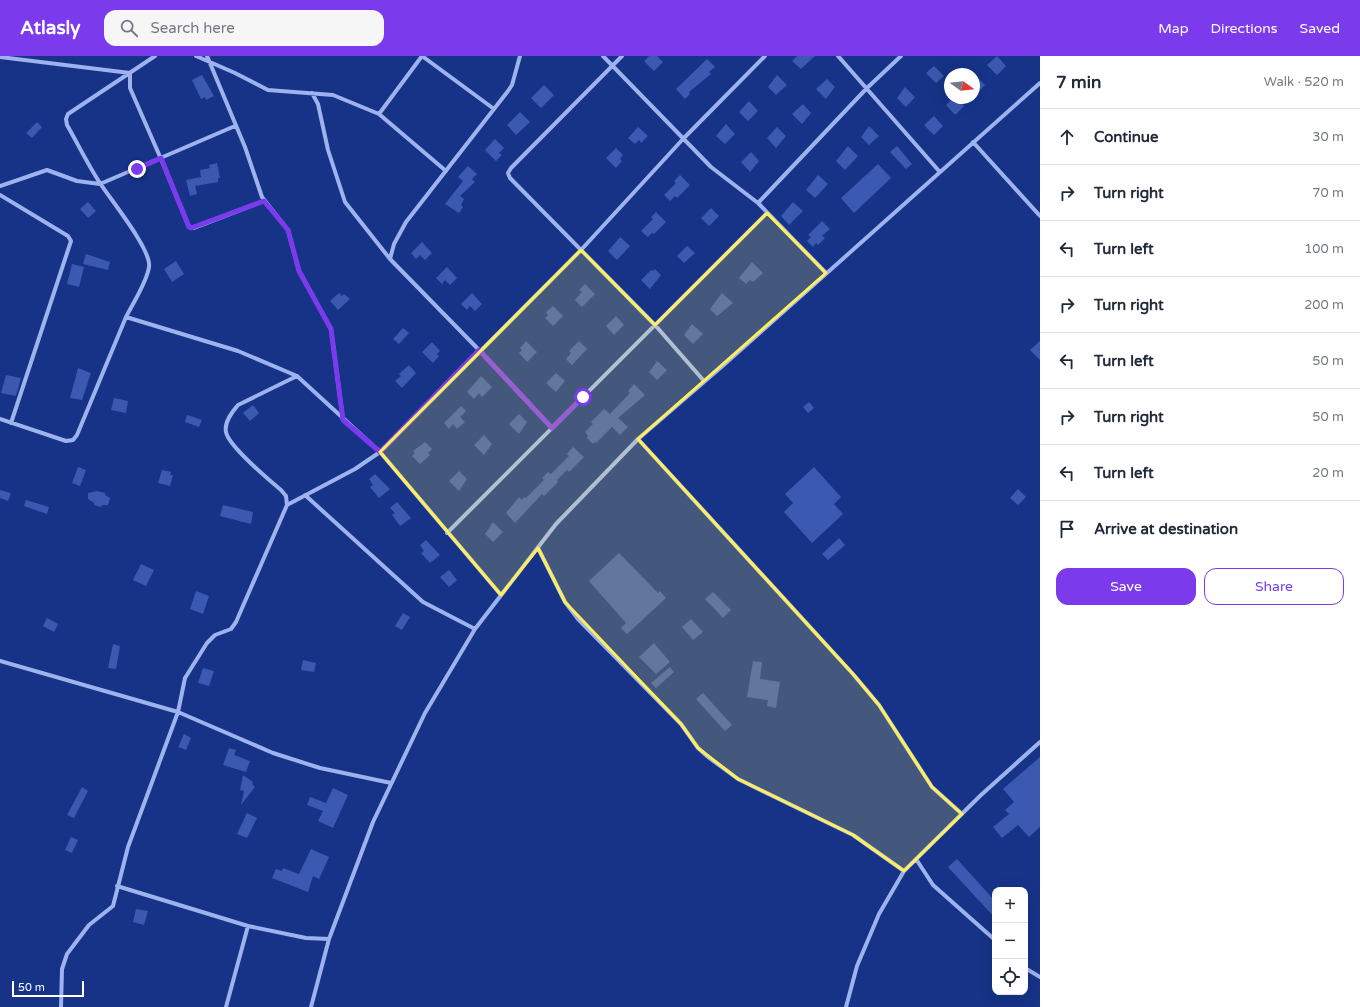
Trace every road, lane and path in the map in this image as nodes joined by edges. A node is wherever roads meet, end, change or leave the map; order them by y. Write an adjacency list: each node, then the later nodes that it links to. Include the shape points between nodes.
1 (155, 56): 13 (street)
2 (196, 56): 11 (street)
3 (422, 56): 17 (street); 18 (street)
4 (520, 56): 17 (street, via 512,85)
5 (603, 56): 12 (street)
6 (622, 56): 12 (street)
7 (765, 56): 20 (street)
8 (838, 56): 15 (street)
9 (901, 56): 15 (street)
10 (0, 57): 13 (street)
11 (208, 58): 16 (street, via 268,90); 19 (street)
12 (612, 66): 20 (street); 32 (street, via 508,173)
13 (130, 72): 22 (street, via 130,88); 25 (street, via 68,114 66,119 66,125)
14 (1040, 83): 21 (street)
15 (867, 88): 24 (street); 29 (street)
16 (312, 93): 18 (street, via 333,95); 33 (street, via 318,104 342,196)
17 (494, 109): 23 (street)
18 (379, 114): 23 (street)
19 (235, 126): 22 (street); 28 (street)
20 (683, 139): 29 (street, via 711,167); 32 (street)
21 (973, 142): 24 (street); 31 (street)
22 (161, 158): 25 (street); 28 (street, via 191,228)
23 (446, 171): 33 (street, via 406,222 394,244)
24 (939, 171): 34 (street)
25 (100, 184): 26 (street, via 77,181 47,170); 35 (street, via 123,214 148,257 150,266)
26 (0, 186)
27 (0, 195): 42 (street, via 68,236 71,243)
28 (264, 201): 41 (street, via 288,230 299,271 331,329)
29 (758, 203): 30 (street)
30 (767, 213): 34 (street); 36 (street)
31 (1040, 216)
32 (581, 250): 36 (street); 37 (street)
33 (390, 259): 37 (street)
34 (826, 273): 39 (street)
35 (126, 317): 38 (street, via 238,351); 42 (street, via 77,436 66,441)
36 (655, 325): 39 (street); 43 (street)
37 (479, 350): 43 (street); 45 (street)
38 (297, 376): 41 (street); 47 (street, via 238,405 226,426 228,439 281,490 286,496)
39 (704, 381): 44 (street)
40 (0, 419): 42 (street)
41 (343, 420): 45 (street)
42 (11, 423)
43 (552, 428): 48 (street)
44 (638, 439): 49 (street, via 556,524); 56 (street, via 853,674 879,705 932,787)
45 (380, 452): 46 (street, via 355,469); 48 (street)
46 (305, 495): 47 (street); 51 (street, via 422,602)
47 (287, 505): 53 (street, via 236,622 231,629 215,636 195,660 185,678)
48 (447, 533): 50 (street)
49 (538, 548): 50 (street); 58 (street, via 565,602 578,618 681,724 698,748 708,757 738,779 852,835)
50 (501, 595): 51 (street)
51 (475, 629): 55 (street, via 425,713)
52 (0, 661): 53 (street)
53 (178, 712): 55 (street, via 273,753 320,768); 59 (street, via 128,847)
54 (1040, 742): 56 (street)
55 (391, 783): 62 (street, via 373,822)
56 (962, 814): 57 (street)
57 (916, 860): 58 (street); 61 (street, via 933,885)
58 (904, 871): 68 (street, via 878,914 857,966)
59 (117, 886): 60 (street); 65 (street, via 113,906 89,925 67,954 62,969)
60 (248, 926): 62 (street, via 306,938); 66 (street)
61 (992, 937)
62 (329, 939): 67 (street)
63 (1028, 970): 64 (street)
64 (1040, 977)
65 (62, 1007)
66 (226, 1007)
67 (311, 1007)
68 (846, 1007)

